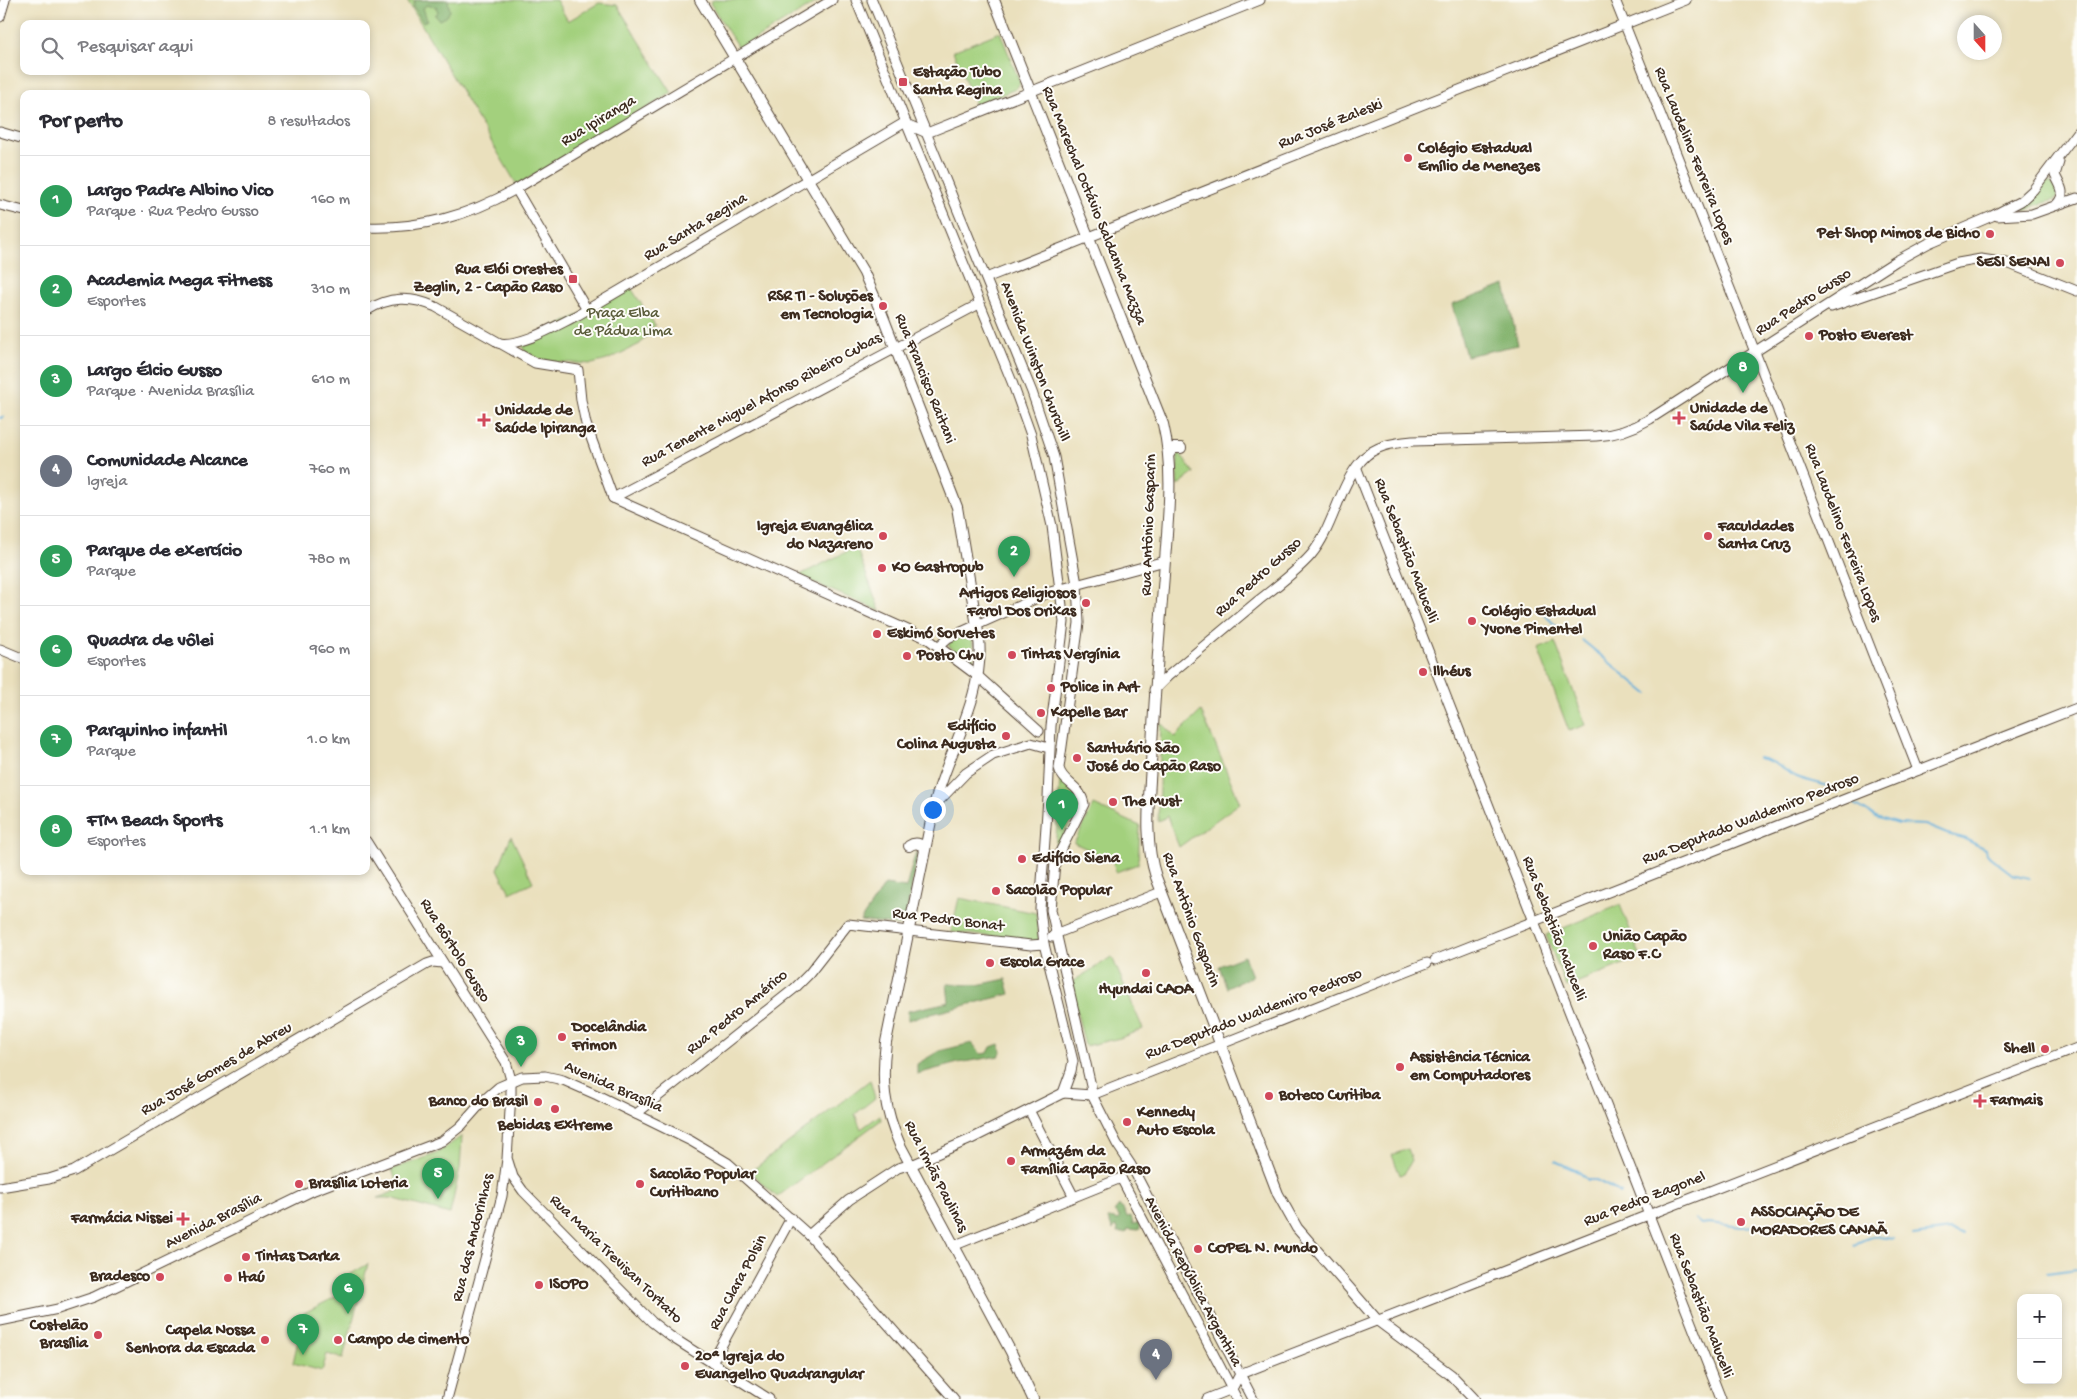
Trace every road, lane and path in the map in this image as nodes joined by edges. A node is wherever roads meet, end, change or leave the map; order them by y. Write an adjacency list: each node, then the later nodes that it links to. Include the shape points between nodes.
1 (4, 0): 10 (street)
2 (700, 0): 12 (main road, Rua Francisco Raitani)
3 (832, 0): 12 (street, Rua Ipiranga)
4 (856, 0): 14 (street, Avenida Winston Churchill)
5 (872, 0): 17 (street, Avenida Winston Churchill)
6 (994, 0): 13 (main road, Rua Marechal Octávio Saldanha Mazza)
7 (1260, 0): 13 (street)
8 (1615, 0): 11 (street, Rua Laudelino Ferreira Lopes)
9 (1686, 0): 11 (street, Rua José Zaleski)
10 (0, 17)
11 (1624, 24): 32 (street, Rua José Zaleski); 44 (street, Rua Laudelino Ferreira Lopes)
12 (735, 58): 21 (main road, Rua Francisco Raitani); 23 (street, Rua Ipiranga)
13 (1030, 91): 17 (street); 32 (main road, Rua Marechal Octávio Saldanha Mazza)
14 (905, 124): 17 (street); 21 (street, Rua Santa Regina); 37 (street, Avenida Winston Churchill)
15 (0, 132): 18 (street)
16 (2077, 132): 19 (street, Rua Pedro Gusso)
17 (927, 133): 33 (street, Avenida Winston Churchill)
18 (20, 138)
19 (2064, 150): 20 (street, Rua Pedro Gusso); 22 (street, Rua Pedro Gusso, via 2055,172)
20 (2044, 176): 22 (street, via 2051,176); 25 (street, Rua Pedro Gusso)
21 (808, 179): 39 (street, Rua Santa Regina, via 698,244 681,259); 43 (main road, Rua Francisco Raitani, via 864,274)
22 (2060, 184): 24 (street); 26 (street, Rua Pedro Gusso, via 2062,195)
23 (516, 190): 31 (street, Rua Ipiranga, via 483,207 439,222); 39 (street)
24 (2077, 196): 26 (street)
25 (2017, 203): 29 (street, via 2016,209); 30 (street, Rua Pedro Gusso)
26 (2057, 204): 29 (street, Rua Pedro Gusso, via 2032,214)
27 (0, 205): 28 (street)
28 (20, 210)
29 (2020, 214): 30 (street, Rua Pedro Gusso)
30 (1992, 216): 40 (street, Rua Pedro Gusso, via 1913,252)
31 (370, 227)
32 (1089, 237): 33 (street, Rua José Zaleski); 46 (main road, Rua Marechal Octávio Saldanha Mazza)
33 (986, 278): 37 (street); 52 (street, Avenida Winston Churchill, via 1047,434)
34 (2077, 291): 40 (street, via 2007,264 1981,259 1958,263)
35 (370, 301): 36 (street)
36 (381, 303): 38 (street); 42 (street, via 405,298 421,300)
37 (979, 304): 43 (street, Rua Tenente Miguel Afonso Ribeiro Cubas); 53 (street, Avenida Winston Churchill, via 1031,435 1052,526)
38 (370, 309)
39 (587, 310): 41 (street, Rua Santa Regina, via 545,332)
40 (1816, 312): 44 (street, Rua Pedro Gusso)
41 (518, 341): 42 (street, Rua Santa Regina); 45 (street, via 516,346)
42 (498, 342): 45 (street)
43 (895, 348): 50 (street, Rua Tenente Miguel Afonso Ribeiro Cubas); 54 (main road, Rua Francisco Raitani, via 957,507)
44 (1755, 352): 49 (street, Rua Pedro Gusso, via 1650,419 1620,432 1596,436 1420,440 1400,443); 65 (street, Rua Laudelino Ferreira Lopes)
45 (520, 355): 50 (street, via 543,365 578,370 586,424)
46 (1163, 424): 48 (main road, Rua Antônio Gasparin)
47 (1181, 448): 48 (main road, via 1174,448)
48 (1169, 454): 51 (main road, Rua Antônio Gasparin)
49 (1356, 469): 59 (street, Rua Pedro Gusso, via 1324,536 1311,554); 72 (street, Rua Sebastião Malucelli)
50 (613, 498): 55 (street)
51 (1165, 561): 52 (street); 59 (main road, Rua Antônio Gasparin)
52 (1077, 584): 53 (street); 70 (street, Avenida Winston Churchill, via 1079,623 1059,768 1062,776 1078,790 1084,804)
53 (1061, 588): 54 (street); 61 (street, Avenida Winston Churchill, via 1064,622)
54 (977, 626): 55 (street, via 948,638); 58 (main road, Rua Francisco Raitani)
55 (939, 646): 58 (street)
56 (0, 649): 57 (street)
57 (20, 657)
58 (979, 676): 62 (street); 66 (main road, Rua Francisco Raitani)
59 (1154, 690): 71 (main road, Rua Antônio Gasparin, via 1148,842)
60 (2077, 708): 65 (street, Rua Deputado Waldemiro Pedroso)
61 (1051, 726): 62 (street); 64 (street, Avenida Winston Churchill)
62 (1039, 731): 63 (street)
63 (1031, 743): 64 (street); 66 (street, via 993,755 975,766)
64 (1050, 748): 76 (street, via 1040,904)
65 (1918, 770): 72 (street, Rua Deputado Waldemiro Pedroso)
66 (934, 806): 69 (main road, Rua Irmãs Paulinas)
67 (909, 846): 69 (main road, via 920,844)
68 (370, 847): 77 (street, Rua Bôrtolo Gusso)
69 (925, 849): 74 (main road, Rua Irmãs Paulinas)
70 (1054, 866): 75 (street, Avenida República Argentina, via 1051,910)
71 (1161, 892): 75 (street); 78 (main road, Rua Antônio Gasparin)
72 (1534, 921): 78 (street, Rua Deputado Waldemiro Pedroso); 91 (street, Rua Sebastião Malucelli)
73 (848, 924): 74 (street, Rua Pedro Bonat); 84 (street, Rua Pedro Américo, via 810,974 795,988)
74 (908, 931): 76 (street, Rua Pedro Bonat); 86 (main road, Rua Irmãs Paulinas, via 886,1042 883,1084 890,1120)
75 (1055, 934): 76 (street); 82 (street, Avenida República Argentina)
76 (1044, 944): 81 (street, via 1073,1061)
77 (442, 962): 80 (street, Rua Bôrtolo Gusso, via 506,1062); 89 (street, Rua José Gomes de Abreu, via 420,968 74,1171 49,1179)
78 (1220, 1044): 82 (street, Rua Deputado Waldemiro Pedroso); 95 (main road, Rua Antônio Gasparin, via 1282,1203 1302,1234)
79 (2077, 1048): 91 (street, Rua Pedro Zagonel)
80 (511, 1080): 84 (street, Avenida Brasília, via 529,1076 553,1078); 85 (street, Rua das Andorinhas); 96 (street, Avenida Brasília, via 488,1095 461,1126 442,1141 305,1194 94,1297)
81 (1063, 1093): 82 (street); 83 (street)
82 (1092, 1095): 87 (street, Avenida República Argentina)
83 (1029, 1110): 86 (street, via 967,1141); 90 (street)
84 (636, 1114): 92 (street, Avenida Brasília, via 728,1163)
85 (507, 1158): 97 (street, Rua Maria Trevisan Tortato, via 513,1177 523,1191 652,1322); 100 (street, Rua das Andorinhas, via 494,1229)
86 (910, 1164): 93 (street, via 898,1168 849,1200); 94 (main road, Rua Irmãs Paulinas)
87 (1131, 1165): 88 (street); 98 (street, Avenida República Argentina)
88 (1121, 1178): 90 (street); 99 (street, Avenida República Argentina)
89 (0, 1187)
90 (1074, 1197): 94 (street)
91 (1648, 1215): 95 (street, Rua Pedro Zagonel); 108 (street, Rua Sebastião Malucelli)
92 (791, 1218): 93 (street, Avenida Brasília); 97 (street, Rua Clara Polsin)
93 (808, 1235): 102 (street, Avenida Brasília)
94 (953, 1246): 103 (main road, Rua Irmãs Paulinas)
95 (1377, 1320): 98 (street, Rua Pedro Zagonel); 107 (main road, Rua Antônio Gasparin, via 1450,1375)
96 (0, 1322)
97 (712, 1363): 101 (street, Rua Maria Trevisan Tortato)
98 (1240, 1374): 99 (street); 106 (street, Avenida República Argentina)
99 (1232, 1389): 104 (street); 105 (street, Avenida República Argentina)
100 (447, 1399)
101 (769, 1399)
102 (954, 1399)
103 (1033, 1399)
104 (1207, 1399)
105 (1237, 1399)
106 (1253, 1399)
107 (1474, 1399)
108 (1720, 1399)

